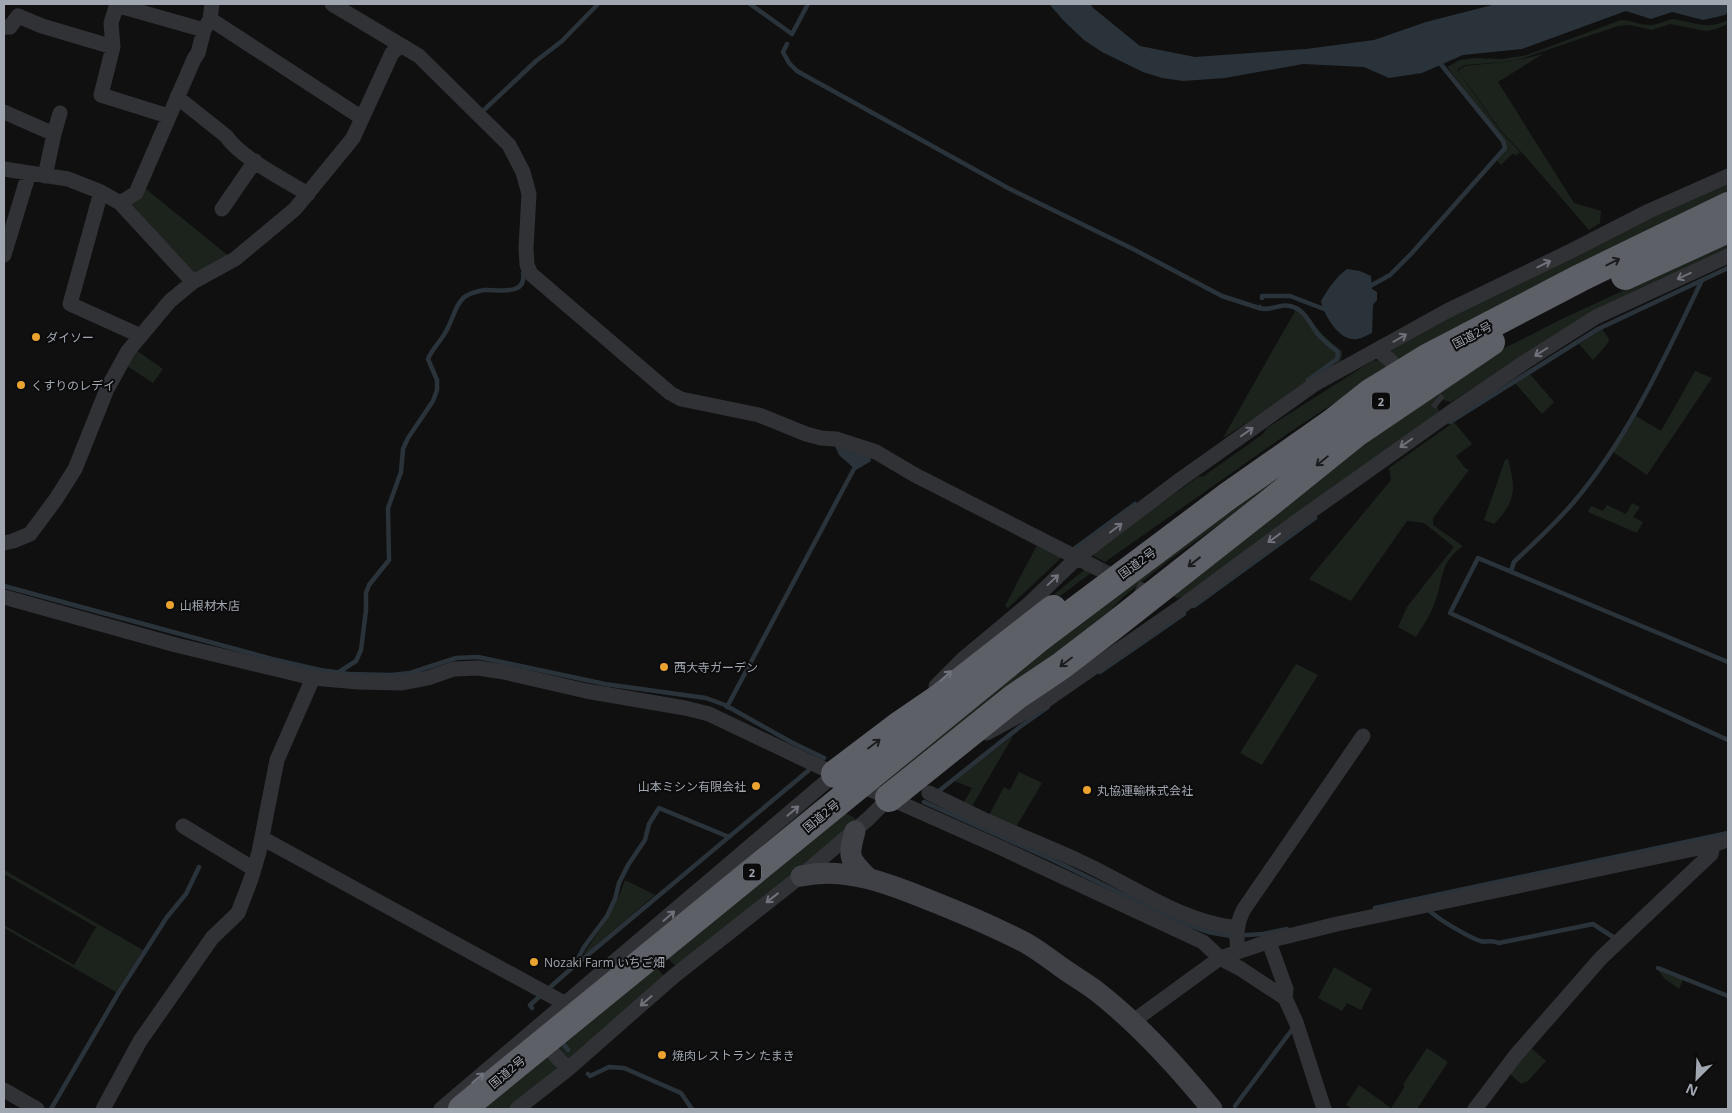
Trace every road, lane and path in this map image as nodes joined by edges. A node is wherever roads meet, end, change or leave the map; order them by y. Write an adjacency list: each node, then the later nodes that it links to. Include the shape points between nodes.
1 (117, 4): 4 (street); 7 (street, via 111,23)
2 (212, 4): 4 (street)
3 (332, 4): 6 (street)
4 (207, 25): 8 (street); 12 (street)
5 (4, 27): 7 (street, via 10,27 18,16)
6 (400, 46): 12 (street, via 392,53); 35 (street, via 419,56 509,145 523,172 529,194 526,248 531,274 670,393 759,415 806,434 836,439 876,452)
7 (113, 47): 11 (street, via 102,95)
8 (177, 97): 11 (street); 14 (street)
9 (4, 112): 13 (street)
10 (60, 113): 13 (street)
11 (168, 116): 21 (street, via 136,193)
12 (362, 118): 20 (street, via 353,138)
13 (54, 134): 17 (street)
14 (255, 161): 20 (street); 23 (street)
15 (4, 170): 16 (street)
16 (29, 173): 17 (street); 25 (street)
17 (45, 176): 19 (street, via 68,179)
18 (1728, 176): 30 (street, one-way to 18, via 1447,311 1649,211)
19 (101, 192): 21 (street); 29 (street, via 70,304)
20 (308, 194): 27 (street, via 295,209 234,259)
21 (120, 203): 27 (street)
22 (1728, 206): 32 (highway, 国道2号 / 2, one-way to 22, via 1427,358)
23 (222, 209)
24 (1728, 229): 28 (highway, 国道2号 / 2)
25 (4, 255)
26 (1728, 256): 39 (street, one-way to 39, via 1596,317 1445,407)
27 (193, 282): 29 (street, via 170,301)
28 (1505, 333): 33 (highway, 国道2号 / 2, via 1437,368 1346,422 1233,502); 43 (highway, one-way to 43, via 1355,434 1112,628 1015,697)
29 (141, 336): 34 (street, via 128,351 107,389 75,469 56,499 30,534)
30 (1378, 350): 31 (street); 35 (street, one-way to 30, via 1314,384)
31 (1390, 361)
32 (1370, 393): 33 (highway, 国道2号 / 2); 41 (highway, via 1299,433 1177,516)
33 (1184, 529): 67 (highway, 国道2号 / 2, bridge, via 1043,635)
34 (4, 543)
35 (1077, 558): 36 (street); 41 (street, one-way to 35, via 963,659 1030,603)
36 (1095, 567)
37 (4, 597): 40 (street, via 185,648)
38 (1163, 601): 39 (street)
39 (1178, 609): 43 (street, via 1045,701)
40 (313, 678): 44 (street, via 402,683 454,669 504,672 709,714); 49 (street, via 277,760)
41 (901, 724): 44 (highway, one-way to 41)
42 (1363, 736): 56 (street, via 1244,909 1238,920)
43 (933, 762): 46 (highway)
44 (835, 774): 46 (street); 55 (street, one-way to 44)
45 (929, 793): 56 (street, via 1080,861 1192,918 1221,926)
46 (889, 798): 48 (street); 58 (street, via 1202,942)
47 (183, 826): 52 (street)
48 (855, 830): 53 (street); 54 (street, via 850,856)
49 (265, 839): 52 (street); 61 (street)
50 (1728, 840): 51 (street)
51 (1713, 845): 57 (street, via 1337,924); 73 (street, via 1711,854 1601,958 1516,1055)
52 (254, 869): 69 (street, via 238,913 212,938 140,1040)
53 (801, 876): 54 (street, via 826,873); 59 (street, one-way to 59)
54 (868, 878): 62 (street, via 918,895 1028,944 1095,990)
55 (644, 938): 59 (street); 61 (street)
56 (1237, 938): 57 (street); 58 (street)
57 (1269, 942): 60 (street, via 1286,989)
58 (1220, 958): 60 (street); 62 (street)
59 (674, 976): 64 (street, one-way to 64)
60 (1283, 996): 72 (street, via 1296,1022)
61 (566, 1004): 63 (street)
62 (1132, 1022): 71 (street)
63 (533, 1031): 64 (street); 67 (street, one-way to 63)
64 (568, 1069): 70 (street)
65 (4, 1090): 66 (street)
66 (18, 1105): 68 (street)
67 (452, 1108)
68 (37, 1109)
69 (103, 1109)
70 (517, 1109)
71 (1212, 1109)
72 (1324, 1109)
73 (1475, 1109)

